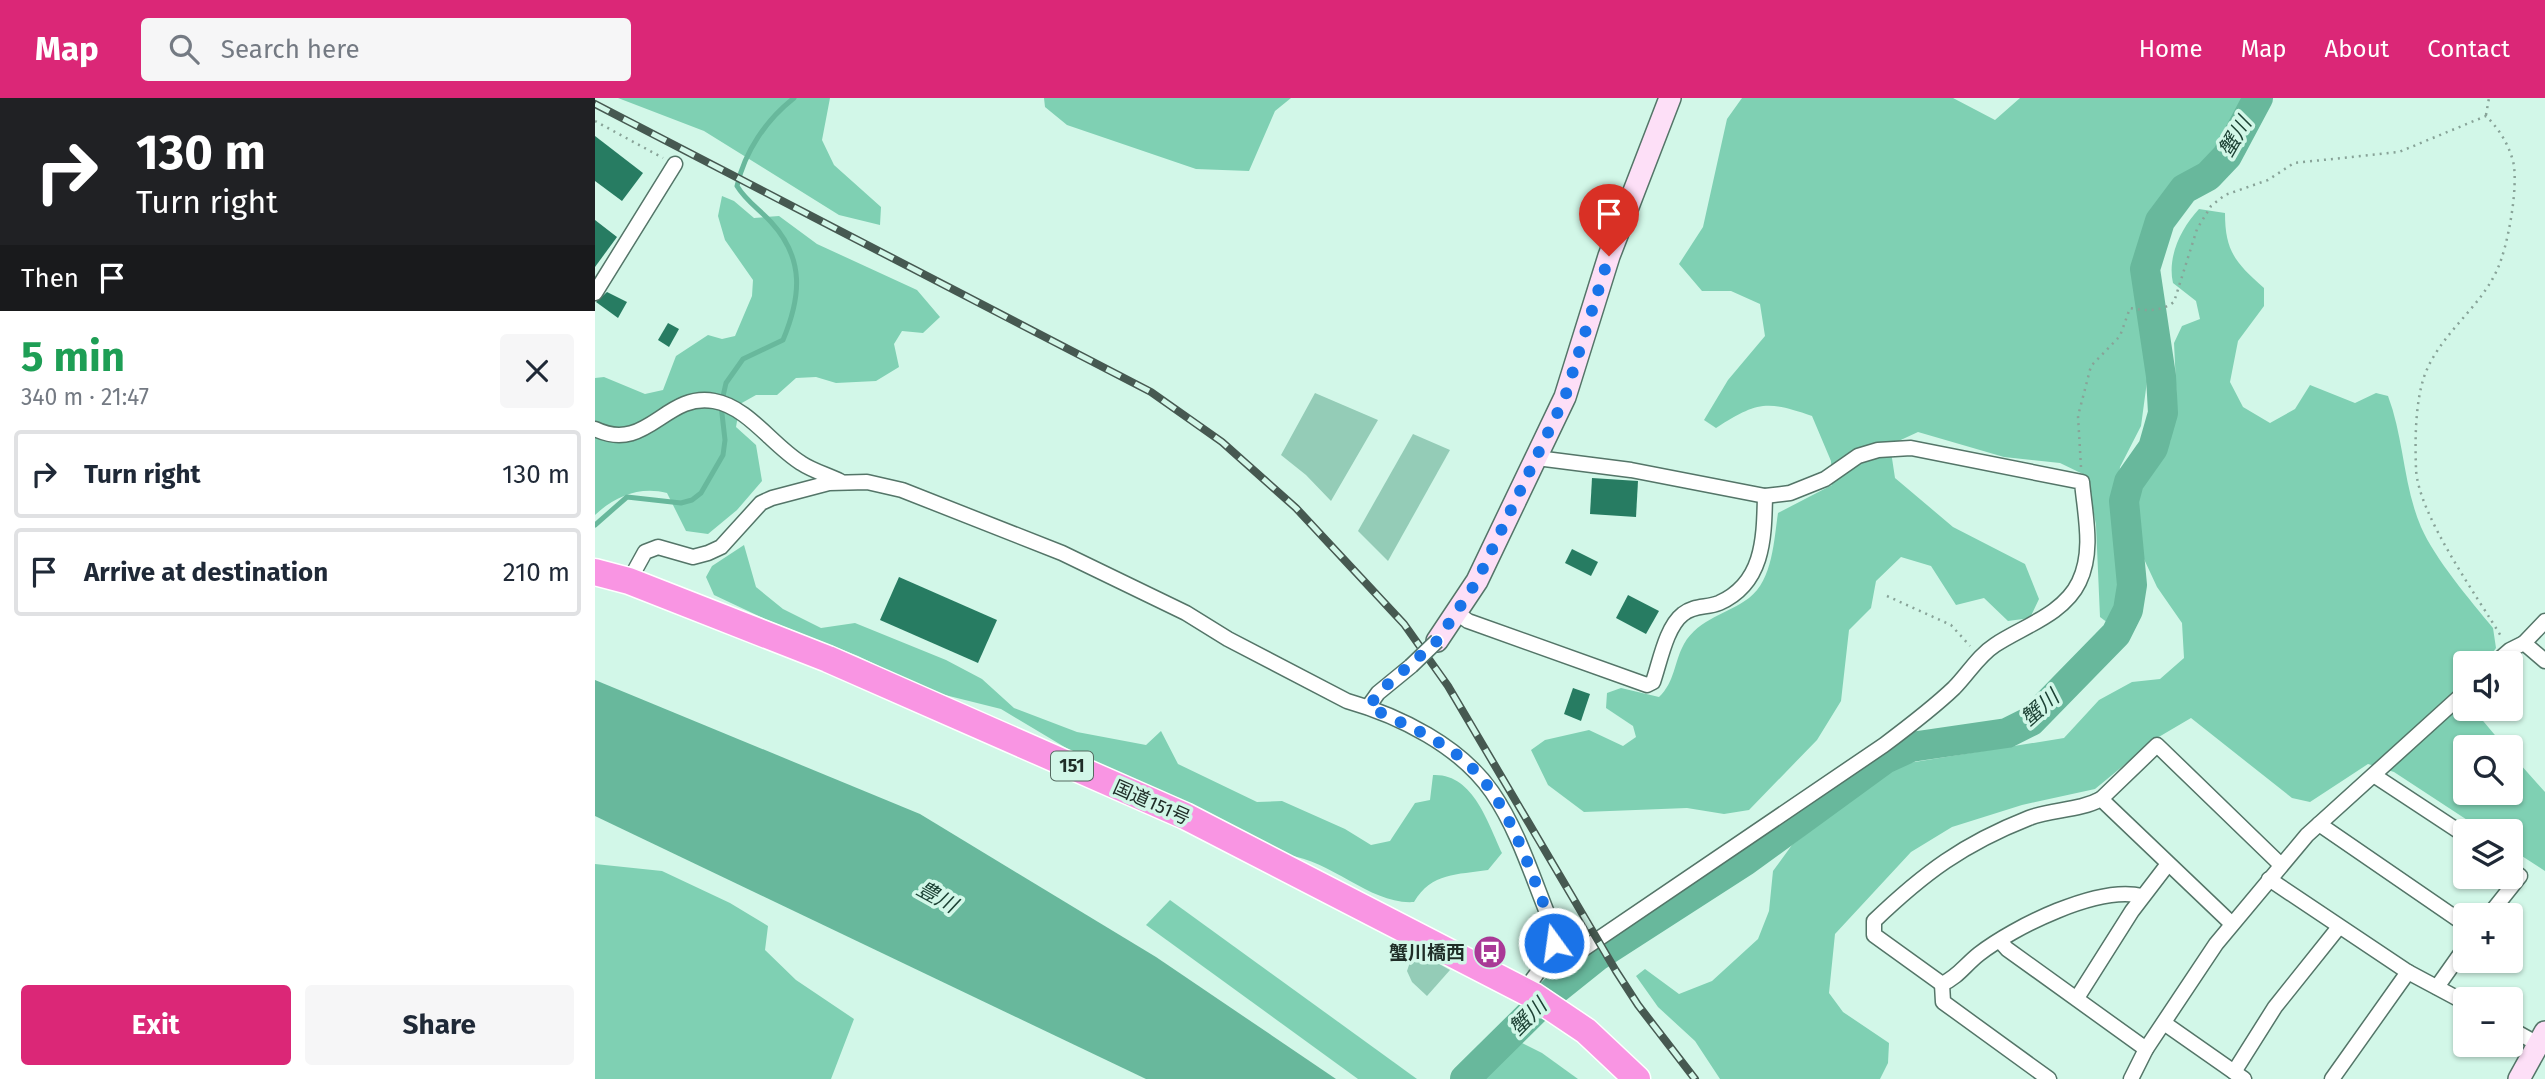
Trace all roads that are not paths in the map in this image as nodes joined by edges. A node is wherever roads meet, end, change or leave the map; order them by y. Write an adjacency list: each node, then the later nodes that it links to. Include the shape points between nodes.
1 (1670, 98): 5 (street, via 1609,256 1565,397)
2 (675, 164): 3 (street)
3 (595, 293)
4 (595, 429): 6 (street, via 627,437 695,400 711,400 729,404 802,464)
5 (1537, 458): 7 (street, via 1631,470); 10 (street)
6 (842, 481): 9 (street, via 761,503 721,547 708,553 693,557 659,547 645,552); 17 (street, via 902,491 1062,553 1186,613 1347,701)
7 (1765, 496): 10 (street, via 1761,552 1750,581 1719,603 1682,614 1653,682 1647,685); 32 (street, via 1790,493 1825,479 1858,456 1911,448 2082,482 2086,565 2078,585 2039,620 1994,645 1956,686 1884,746 1585,948)
8 (595, 572): 9 (highway, 国道151号 / 151)
9 (629, 581): 37 (highway, 国道151号 / 151, via 828,659 1185,816)
10 (1457, 614): 12 (street)
11 (2545, 621): 13 (street)
12 (1437, 641): 17 (street, bridge, via 1378,693)
13 (2524, 643): 14 (street); 15 (street)
14 (2509, 651)
15 (2545, 661)
16 (2453, 703): 18 (street)
17 (1369, 707): 32 (street, via 1450,750 1492,792 1552,925 1554,943)
18 (2375, 776): 20 (street); 21 (street)
19 (2101, 799): 22 (street); 23 (street, via 2157,745); 35 (street, via 2032,817 1972,843 1910,886 1874,921 1874,935)
20 (2319, 824): 23 (street); 28 (street)
21 (2453, 827)
22 (2168, 864): 26 (street); 29 (street)
23 (2281, 865): 24 (street)
24 (2269, 879): 29 (street); 30 (street)
25 (2510, 889): 27 (street)
26 (2142, 896): 31 (street, via 2127,892 2087,901); 39 (street)
27 (2499, 903)
28 (2453, 916)
29 (2232, 924): 40 (street)
30 (2339, 927): 34 (street); 44 (street, via 2275,1007)
31 (2000, 940): 35 (street, via 1955,979); 39 (street)
32 (1548, 958): 37 (street)
33 (2453, 964): 36 (street)
34 (2409, 972): 36 (street); 48 (street)
35 (1942, 984): 46 (street, via 1943,1002)
36 (2437, 987): 38 (street)
37 (1529, 994): 45 (highway, 国道151号 / 151, via 1586,1031)
38 (2453, 996)
39 (2077, 998): 43 (street)
40 (2164, 1023): 43 (street); 44 (street)
41 (2523, 1032): 42 (street)
42 (2542, 1038): 49 (street)
43 (2146, 1049): 47 (street)
44 (2239, 1075)
45 (1637, 1079)
46 (2049, 1079)
47 (2131, 1079)
48 (2332, 1079)
49 (2519, 1079)

